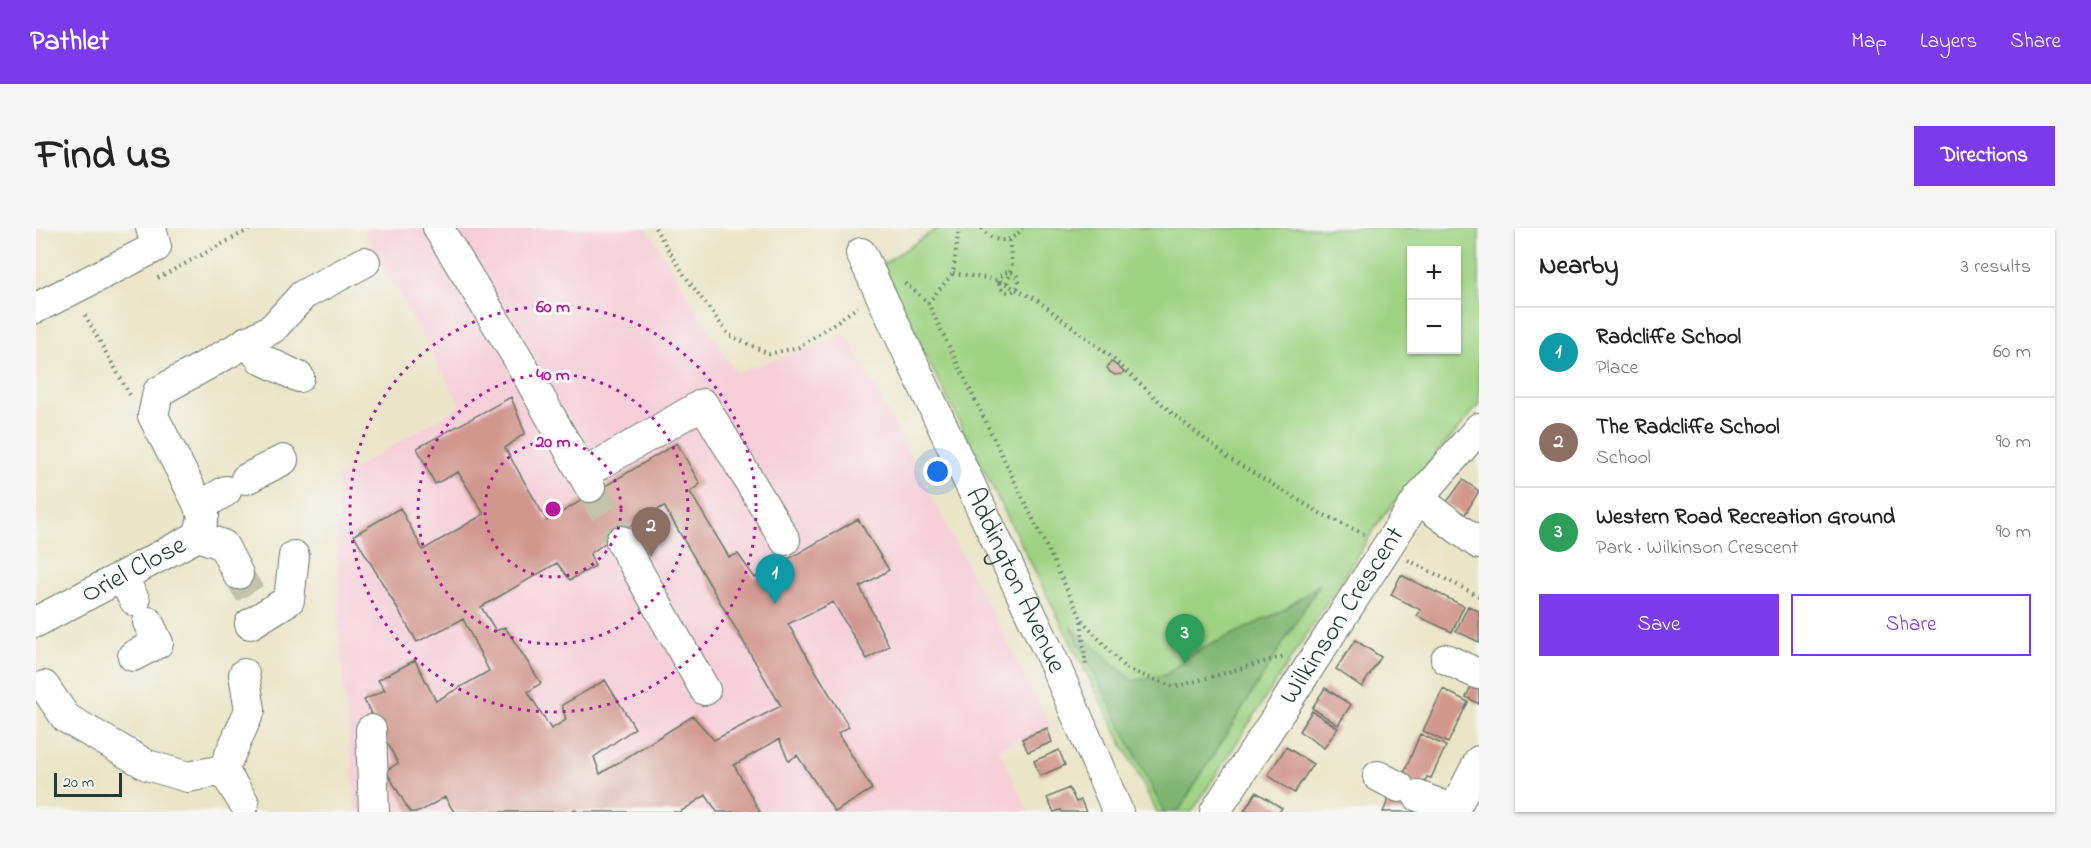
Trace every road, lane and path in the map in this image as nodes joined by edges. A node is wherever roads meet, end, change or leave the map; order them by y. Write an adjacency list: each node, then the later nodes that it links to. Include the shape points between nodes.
1 (151, 228): 17 (street, via 156,247)
2 (438, 228): 26 (street, via 587,481 703,405)
3 (656, 228): 15 (path, via 685,276 729,335 769,354 799,347)
4 (958, 228): 11 (path)
5 (982, 228): 7 (path, via 991,238)
6 (1022, 228): 7 (path)
7 (1009, 240): 10 (path)
8 (861, 253): 15 (street, Addington Avenue)
9 (365, 262): 19 (street, via 303,295 273,328)
10 (1010, 272): 12 (path); 13 (path); 14 (path, via 1018,278)
11 (953, 273): 12 (path); 16 (path)
12 (998, 280): 13 (path); 14 (path, via 1005,291)
13 (1007, 283): 14 (path)
14 (1017, 287): 29 (path, via 1109,355 1173,414 1230,459)
15 (881, 292): 16 (path, via 903,281); 50 (street, Addington Avenue, via 1054,663)
16 (928, 303): 33 (path)
17 (36, 307)
18 (85, 315): 21 (path, via 138,410)
19 (247, 341): 20 (street, via 261,359); 21 (street, via 158,392)
20 (299, 378)
21 (153, 416): 25 (street, Oriel Close)
22 (1479, 428): 24 (street, Wilkinson Crescent)
23 (283, 460): 25 (street, via 236,485)
24 (1418, 499): 28 (street); 29 (street, Wilkinson Crescent)
25 (199, 521): 30 (street, via 223,545 250,602 289,600); 32 (street, Oriel Close)
26 (785, 540)
27 (621, 541): 42 (street)
28 (1479, 544)
29 (1381, 547): 31 (path); 51 (street, Wilkinson Crescent)
30 (294, 556)
31 (1479, 596)
32 (135, 600): 34 (street, Oriel Close); 35 (street, via 158,643)
33 (1081, 618): 36 (path, via 1126,669 1175,687); 38 (path)
34 (36, 622)
35 (133, 656)
36 (1287, 656)
37 (1446, 659): 40 (street)
38 (1086, 670)
39 (244, 674): 45 (street, via 250,710)
40 (1478, 674)
41 (39, 682): 45 (street, via 66,718 147,765 188,777)
42 (705, 690)
43 (371, 730): 49 (street)
44 (1479, 761): 48 (street)
45 (223, 770): 47 (street)
46 (1398, 786): 48 (street)
47 (244, 803)
48 (1461, 809)
49 (374, 812)
50 (1118, 812)
51 (1215, 812)

